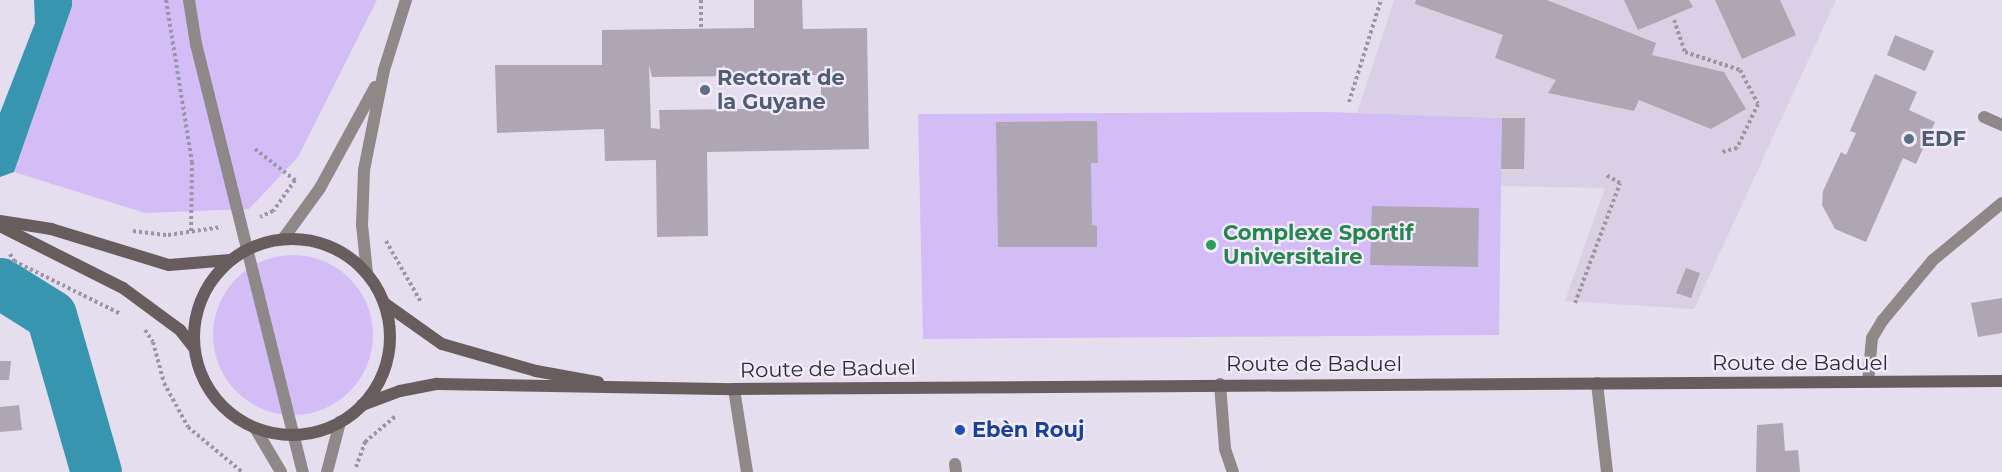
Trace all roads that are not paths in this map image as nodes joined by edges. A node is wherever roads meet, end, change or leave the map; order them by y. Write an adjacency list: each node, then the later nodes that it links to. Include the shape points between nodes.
1 (189, 0): 10 (street)
2 (406, 0): 3 (street)
3 (384, 70): 9 (street, via 320,189); 12 (street, via 364,170 362,225)
4 (1984, 117): 5 (street)
5 (2002, 125)
6 (2002, 202): 16 (street, via 1933,260 1883,320 1872,338)
7 (0, 221): 11 (main road, via 51,229 169,265)
8 (0, 226): 14 (main road, via 123,288 180,330)
9 (283, 239): 10 (main road); 12 (main road, via 329,245)
10 (248, 249): 11 (main road); 24 (street)
11 (230, 260): 14 (main road, via 213,278 201,300 194,323)
12 (367, 273): 13 (main road)
13 (384, 303): 19 (main road, Route de Baduel, via 442,344 536,371); 21 (main road, via 390,324 386,368)
14 (194, 348): 23 (main road, via 200,374 213,397 232,415)
15 (2002, 381): 16 (main road, Route de Baduel)
16 (1868, 382): 17 (main road, Route de Baduel)
17 (1597, 383): 18 (main road, Route de Baduel); 30 (street)
18 (1220, 384): 20 (main road, Route de Baduel); 29 (street, via 1225,450)
19 (626, 387): 20 (main road, Route de Baduel); 21 (main road, Route de Baduel, via 437,384 400,391)
20 (734, 389): 28 (street)
21 (362, 405): 22 (main road)
22 (340, 422): 24 (main road); 27 (street)
23 (255, 428): 24 (main road); 25 (street)
24 (296, 436): 26 (street)
25 (281, 472)
26 (303, 472)
27 (327, 472)
28 (747, 472)
29 (1233, 472)
30 (1607, 472)

